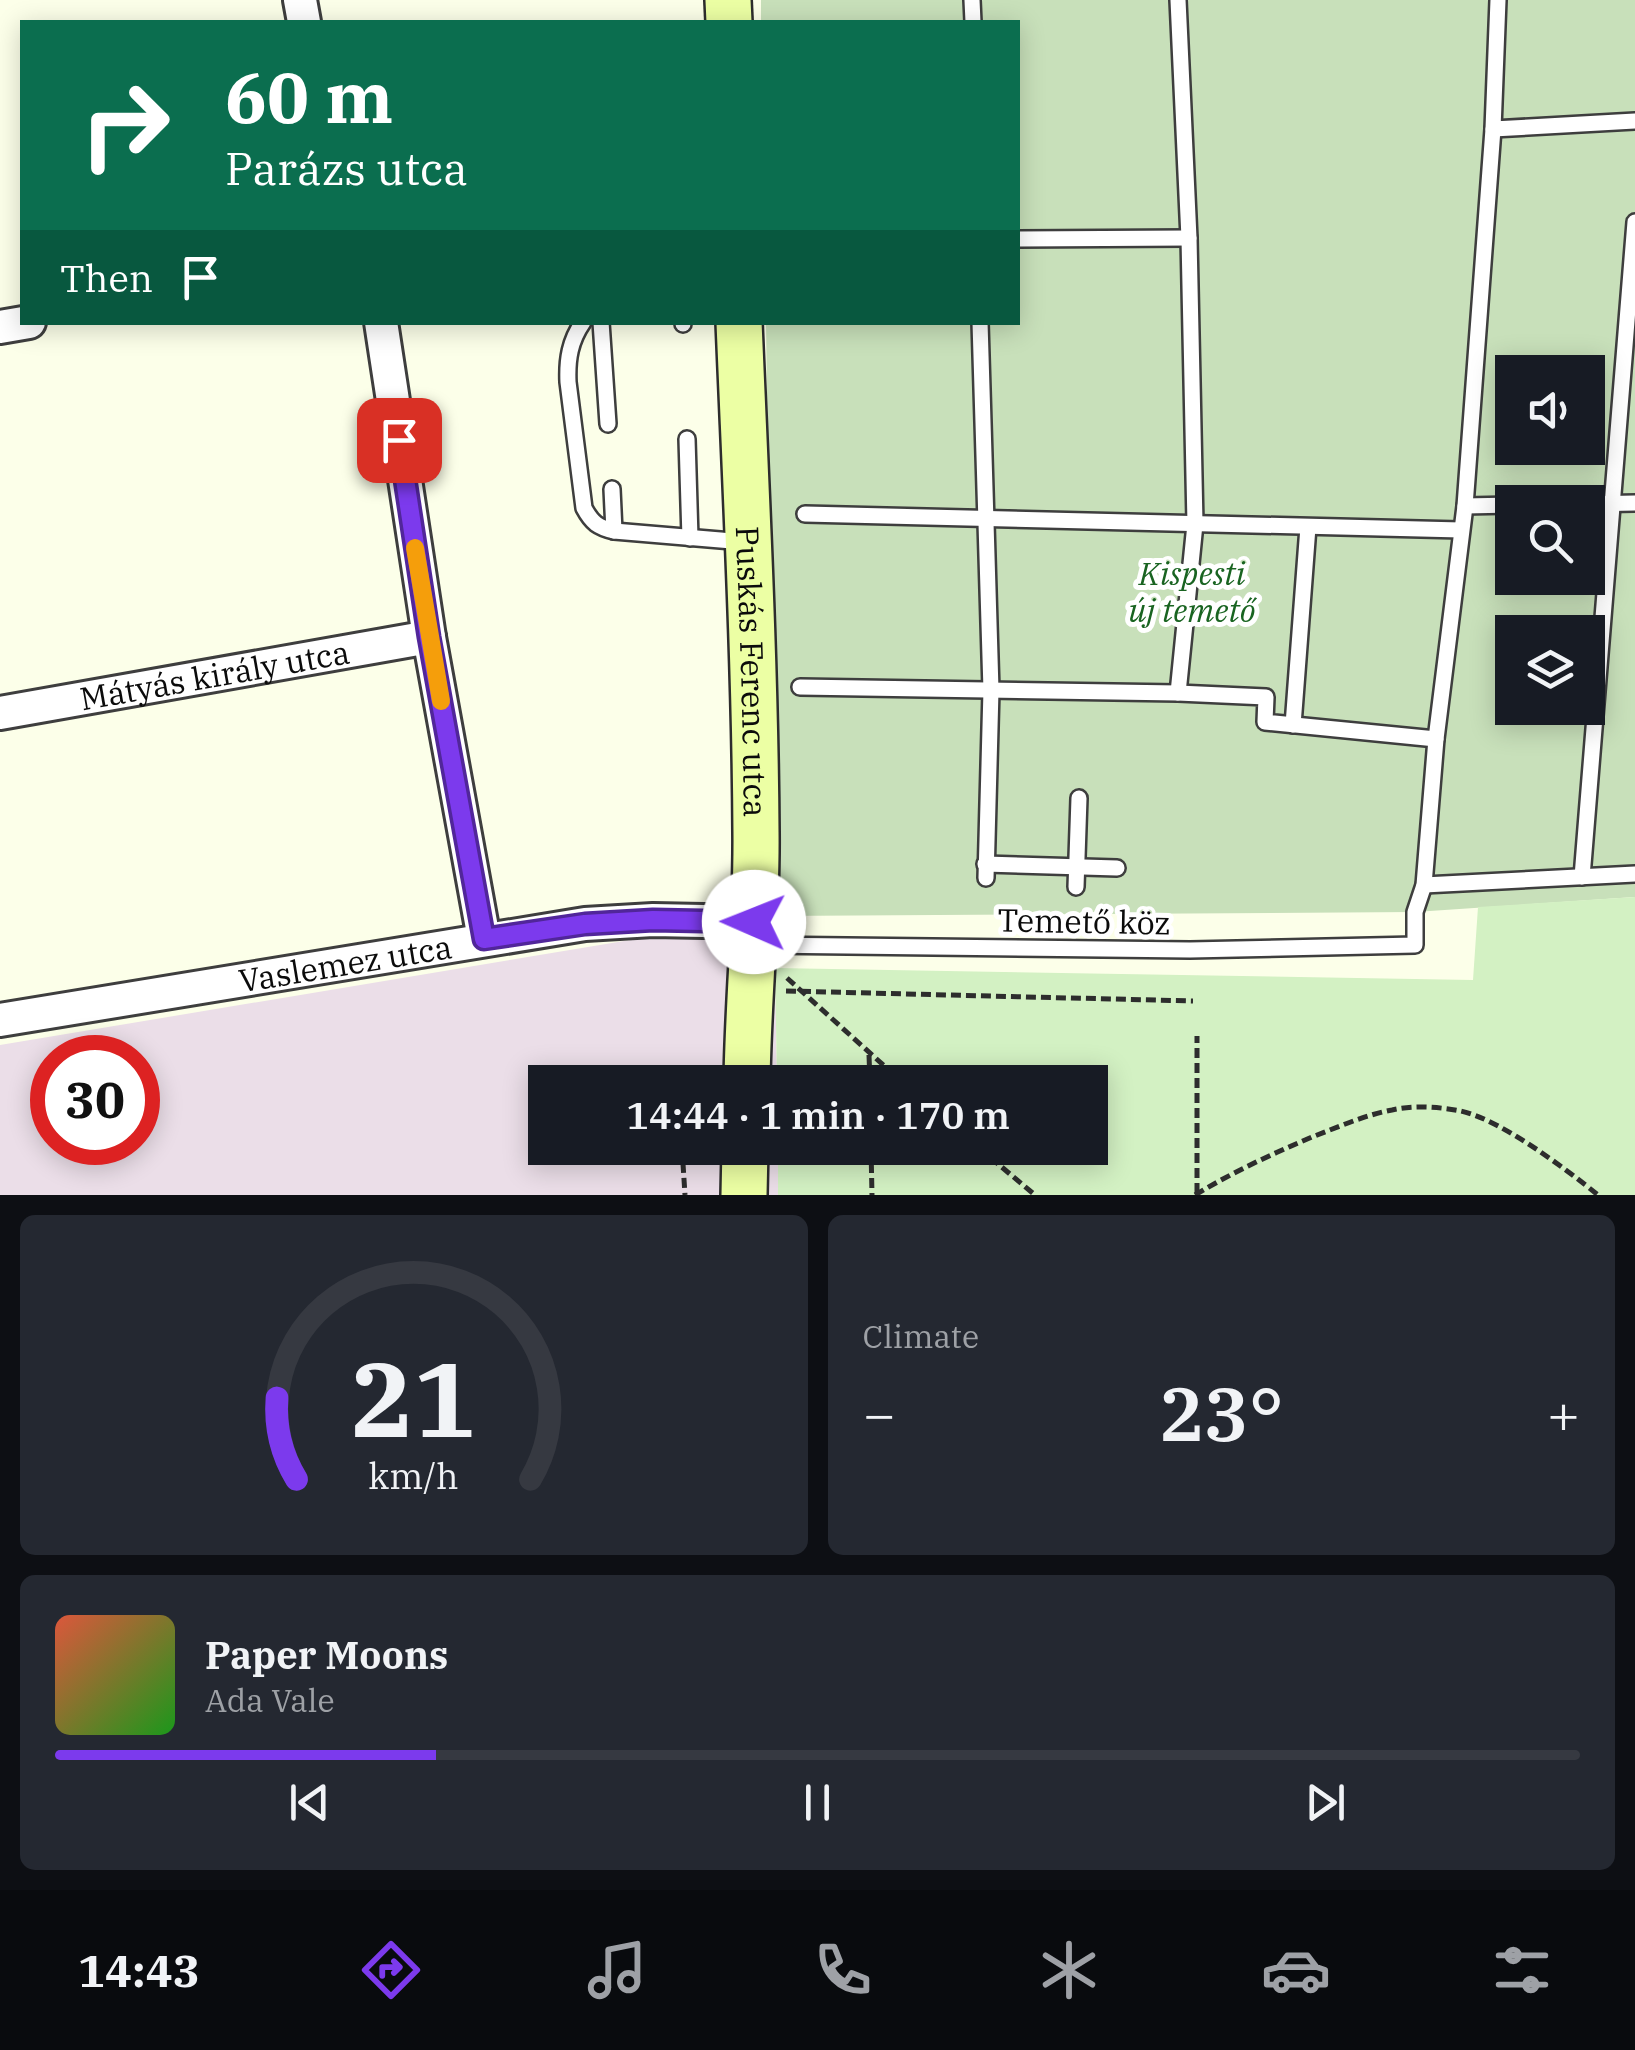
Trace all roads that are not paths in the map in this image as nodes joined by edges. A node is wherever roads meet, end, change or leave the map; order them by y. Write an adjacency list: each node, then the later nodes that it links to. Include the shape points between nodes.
1 (1178, 0): 7 (lane)
2 (1498, 0): 4 (lane)
3 (1635, 121): 4 (lane)
4 (1492, 129): 20 (lane)
5 (1635, 222): 18 (lane)
6 (1020, 238): 7 (lane)
7 (1189, 238): 23 (lane)
8 (382, 325): 29 (street)
9 (581, 325): 25 (lane, via 567,363 584,508 598,527)
10 (602, 325): 13 (lane)
11 (739, 325): 28 (street, Puskás Ferenc utca)
12 (980, 325): 22 (lane)
13 (608, 424)
14 (688, 440): 27 (lane)
15 (612, 488): 25 (lane)
16 (1635, 503): 18 (lane)
17 (1605, 504): 18 (lane)
18 (1612, 504): 40 (lane)
19 (1495, 505): 20 (lane)
20 (1465, 506): 26 (lane)
21 (804, 514): 22 (lane)
22 (986, 518): 23 (lane); 31 (lane)
23 (1195, 524): 24 (lane); 32 (lane)
24 (1308, 527): 26 (lane); 34 (lane)
25 (614, 530): 27 (lane)
26 (1461, 530): 35 (lane)
27 (690, 538): 28 (lane)
28 (748, 542): 43 (street, Puskás Ferenc utca)
29 (429, 637): 33 (street, Mátyás király utca); 44 (street)
30 (800, 687): 31 (lane)
31 (992, 690): 32 (lane); 37 (lane, via 986,871)
32 (1178, 694): 34 (lane, via 1266,697 1265,722)
33 (0, 713)
34 (1293, 725): 35 (lane)
35 (1436, 739): 41 (lane)
36 (1079, 798): 37 (lane)
37 (1076, 866): 38 (lane); 42 (lane)
38 (1117, 868)
39 (1635, 874): 40 (lane)
40 (1582, 877): 41 (lane)
41 (1424, 885): 43 (lane, Temető köz, via 1414,945 1190,950)
42 (1076, 888)
43 (753, 933): 44 (street, Vaslemez utca, via 653,920); 46 (street, Puskás Ferenc utca)
44 (484, 939): 45 (street, Vaslemez utca)
45 (0, 1020)
46 (747, 1065)
47 (745, 1165): 48 (street)
48 (744, 1195)

